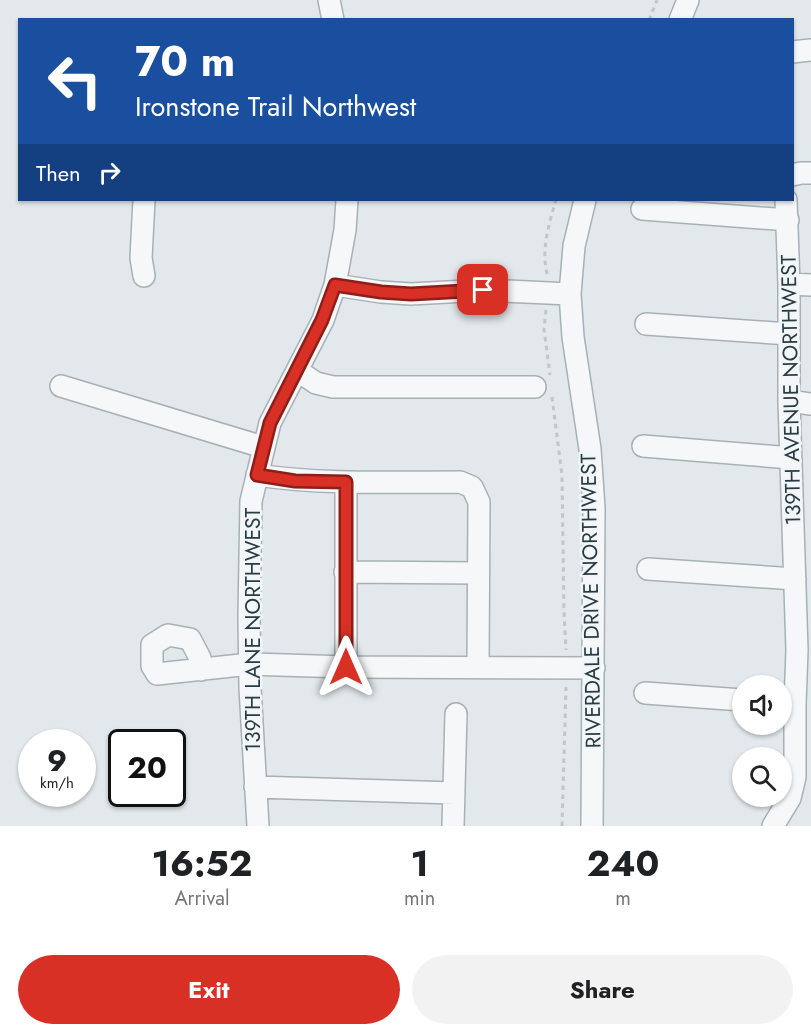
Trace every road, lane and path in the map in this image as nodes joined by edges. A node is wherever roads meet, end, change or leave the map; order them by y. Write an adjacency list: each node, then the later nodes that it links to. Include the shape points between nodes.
1 (329, 0): 4 (street)
2 (657, 0): 5 (path)
3 (688, 0): 6 (street)
4 (333, 18)
5 (650, 18)
6 (681, 18)
7 (811, 50): 8 (street)
8 (794, 52)
9 (811, 173): 10 (street)
10 (794, 175)
11 (144, 201): 17 (street)
12 (347, 201): 20 (street, 139TH LANE NORTHWEST)
13 (556, 201): 18 (path, via 544,255)
14 (585, 201): 22 (street, RIVERDALE DRIVE NORTHWEST, via 574,246)
15 (642, 209): 16 (street)
16 (787, 210): 19 (street, 139TH AVENUE NORTHWEST)
17 (144, 276)
18 (548, 280)
19 (789, 284): 21 (street); 25 (street, 139TH AVENUE NORTHWEST)
20 (335, 285): 22 (street, via 411,294 483,290); 26 (street, 139TH LANE NORTHWEST)
21 (811, 285)
22 (570, 294): 46 (street, RIVERDALE DRIVE NORTHWEST, via 592,476)
23 (547, 307): 27 (path)
24 (646, 324): 25 (street)
25 (789, 334): 29 (street, 139TH AVENUE NORTHWEST)
26 (298, 371): 27 (street, via 333,387); 32 (street, 139TH LANE NORTHWEST, via 270,423)
27 (546, 385): 45 (path, via 562,475)
28 (61, 386): 32 (street)
29 (789, 401): 30 (street); 33 (street, 139TH AVENUE NORTHWEST)
30 (811, 404)
31 (643, 446): 33 (street)
32 (263, 447): 34 (street, 139TH LANE NORTHWEST)
33 (791, 458): 36 (street, 139TH AVENUE NORTHWEST)
34 (257, 475): 35 (street, via 295,481); 42 (street, 139TH LANE NORTHWEST, via 249,542)
35 (346, 482): 38 (street); 39 (street, via 460,482 472,487 479,502)
36 (802, 529): 40 (street, 139TH AVENUE NORTHWEST)
37 (648, 569): 40 (street)
38 (345, 572): 39 (street); 44 (street)
39 (478, 573): 43 (street)
40 (795, 579): 41 (street, 139TH AVENUE NORTHWEST)
41 (804, 650): 48 (street, 139TH AVENUE NORTHWEST)
42 (250, 664): 44 (street); 47 (street); 54 (street, 139TH LANE NORTHWEST)
43 (478, 666): 44 (street); 45 (street)
44 (346, 667)
45 (567, 668): 46 (street); 58 (path)
46 (594, 668): 59 (street, RIVERDALE DRIVE NORTHWEST)
47 (201, 670)
48 (792, 690)
49 (645, 693): 50 (street)
50 (732, 699)
51 (456, 714): 55 (street)
52 (792, 723): 53 (street, 139TH AVENUE NORTHWEST)
53 (803, 777): 60 (street, 139TH AVENUE NORTHWEST)
54 (255, 787): 55 (street); 56 (street, 139TH LANE NORTHWEST)
55 (454, 793): 57 (street)
56 (258, 826)
57 (453, 826)
58 (562, 826)
59 (592, 826)
60 (773, 826)

